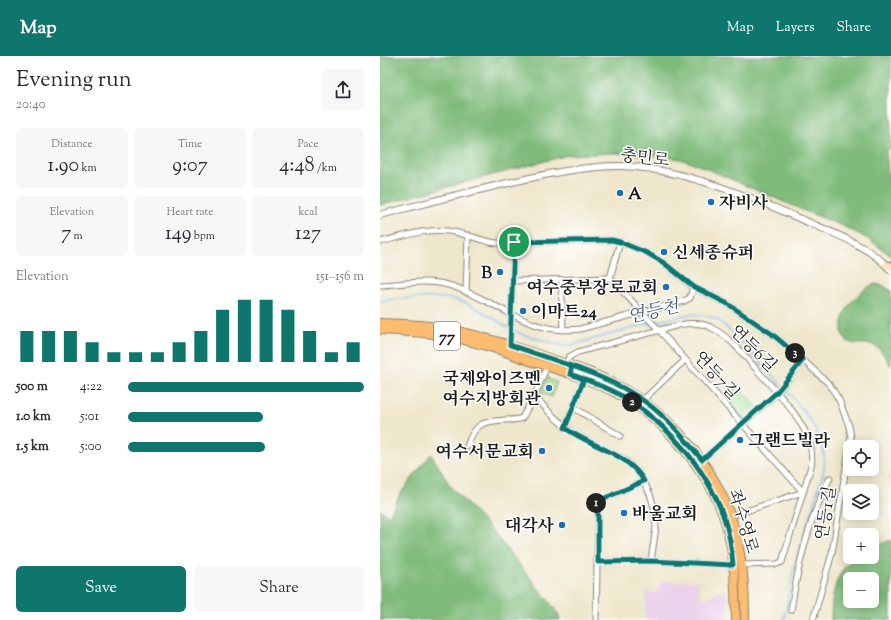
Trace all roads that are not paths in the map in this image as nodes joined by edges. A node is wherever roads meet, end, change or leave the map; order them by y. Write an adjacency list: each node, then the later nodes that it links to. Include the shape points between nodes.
1 (380, 215): 6 (street, 충민로, via 545,174 608,167 634,167 717,186 852,243)
2 (468, 235): 3 (street, 연등1길, via 448,230 428,230); 4 (street, 연등1길, via 490,242); 12 (street)
3 (380, 242)
4 (514, 242): 5 (street, 연등1길); 9 (street)
5 (620, 242): 7 (street); 11 (street, 연등1길, via 664,263)
6 (889, 267)
7 (610, 278): 8 (street); 13 (street)
8 (560, 280): 9 (street); 17 (street)
9 (512, 281): 14 (street)
10 (380, 285): 12 (street, via 435,283 446,284)
11 (694, 287): 13 (street, via 691,296 686,300); 21 (street, 연등1길, via 728,304 772,334)
12 (466, 292): 14 (street)
13 (642, 312): 17 (street, via 580,329); 18 (street, 연등7길)
14 (511, 315): 17 (street, via 540,326); 19 (street)
15 (380, 323): 19 (main road, 좌수영로 / 77, via 442,327)
16 (380, 330): 22 (main road, 좌수영로 / 77, via 461,339)
17 (563, 330)
18 (659, 330): 20 (street, 연등7길); 23 (street, 연등6길, via 578,352 569,357); 25 (street, 연등6길, via 690,323 713,328 734,344)
19 (511, 344): 23 (main road, 좌수영로 / 77)
20 (685, 360): 27 (street); 29 (street, 연등7길)
21 (803, 360): 25 (street); 45 (street, 연등1길, via 835,392 851,435 832,553)
22 (547, 366): 23 (main road, 좌수영로 / 77); 26 (street)
23 (569, 368): 24 (main road, 좌수영로 / 77); 27 (main road, 좌수영로 / 77, via 612,382)
24 (584, 379): 28 (street); 40 (main road, 좌수영로 / 77, via 636,405 657,422 686,453 704,477 718,504)
25 (777, 392): 29 (street); 36 (street, 연등6길, via 798,418 812,448 812,466)
26 (534, 397): 30 (street); 32 (street, via 522,418 482,424 474,430)
27 (643, 400): 33 (main road, 좌수영로 / 77, via 678,432)
28 (573, 407): 30 (street); 31 (street)
29 (742, 424): 33 (street); 36 (street, 연등7길)
30 (565, 428): 35 (street, via 624,459)
31 (620, 436)
32 (467, 446)
33 (702, 460): 37 (main road, 좌수영로 / 77, via 722,494)
34 (830, 478): 41 (street, via 820,500 797,573)
35 (644, 481): 38 (street, via 652,500 656,524); 39 (street, via 596,502)
36 (804, 492): 37 (street); 40 (street, 연등6길, via 782,562)
37 (731, 516): 40 (main road, 좌수영로 / 77, via 738,544)
38 (651, 561): 39 (street); 40 (street)
39 (598, 562): 42 (street)
40 (738, 565): 43 (main road, 좌수영로 / 77); 44 (main road, 좌수영로 / 77)
41 (791, 610)
42 (596, 620)
43 (736, 620)
44 (745, 620)
45 (813, 620)

